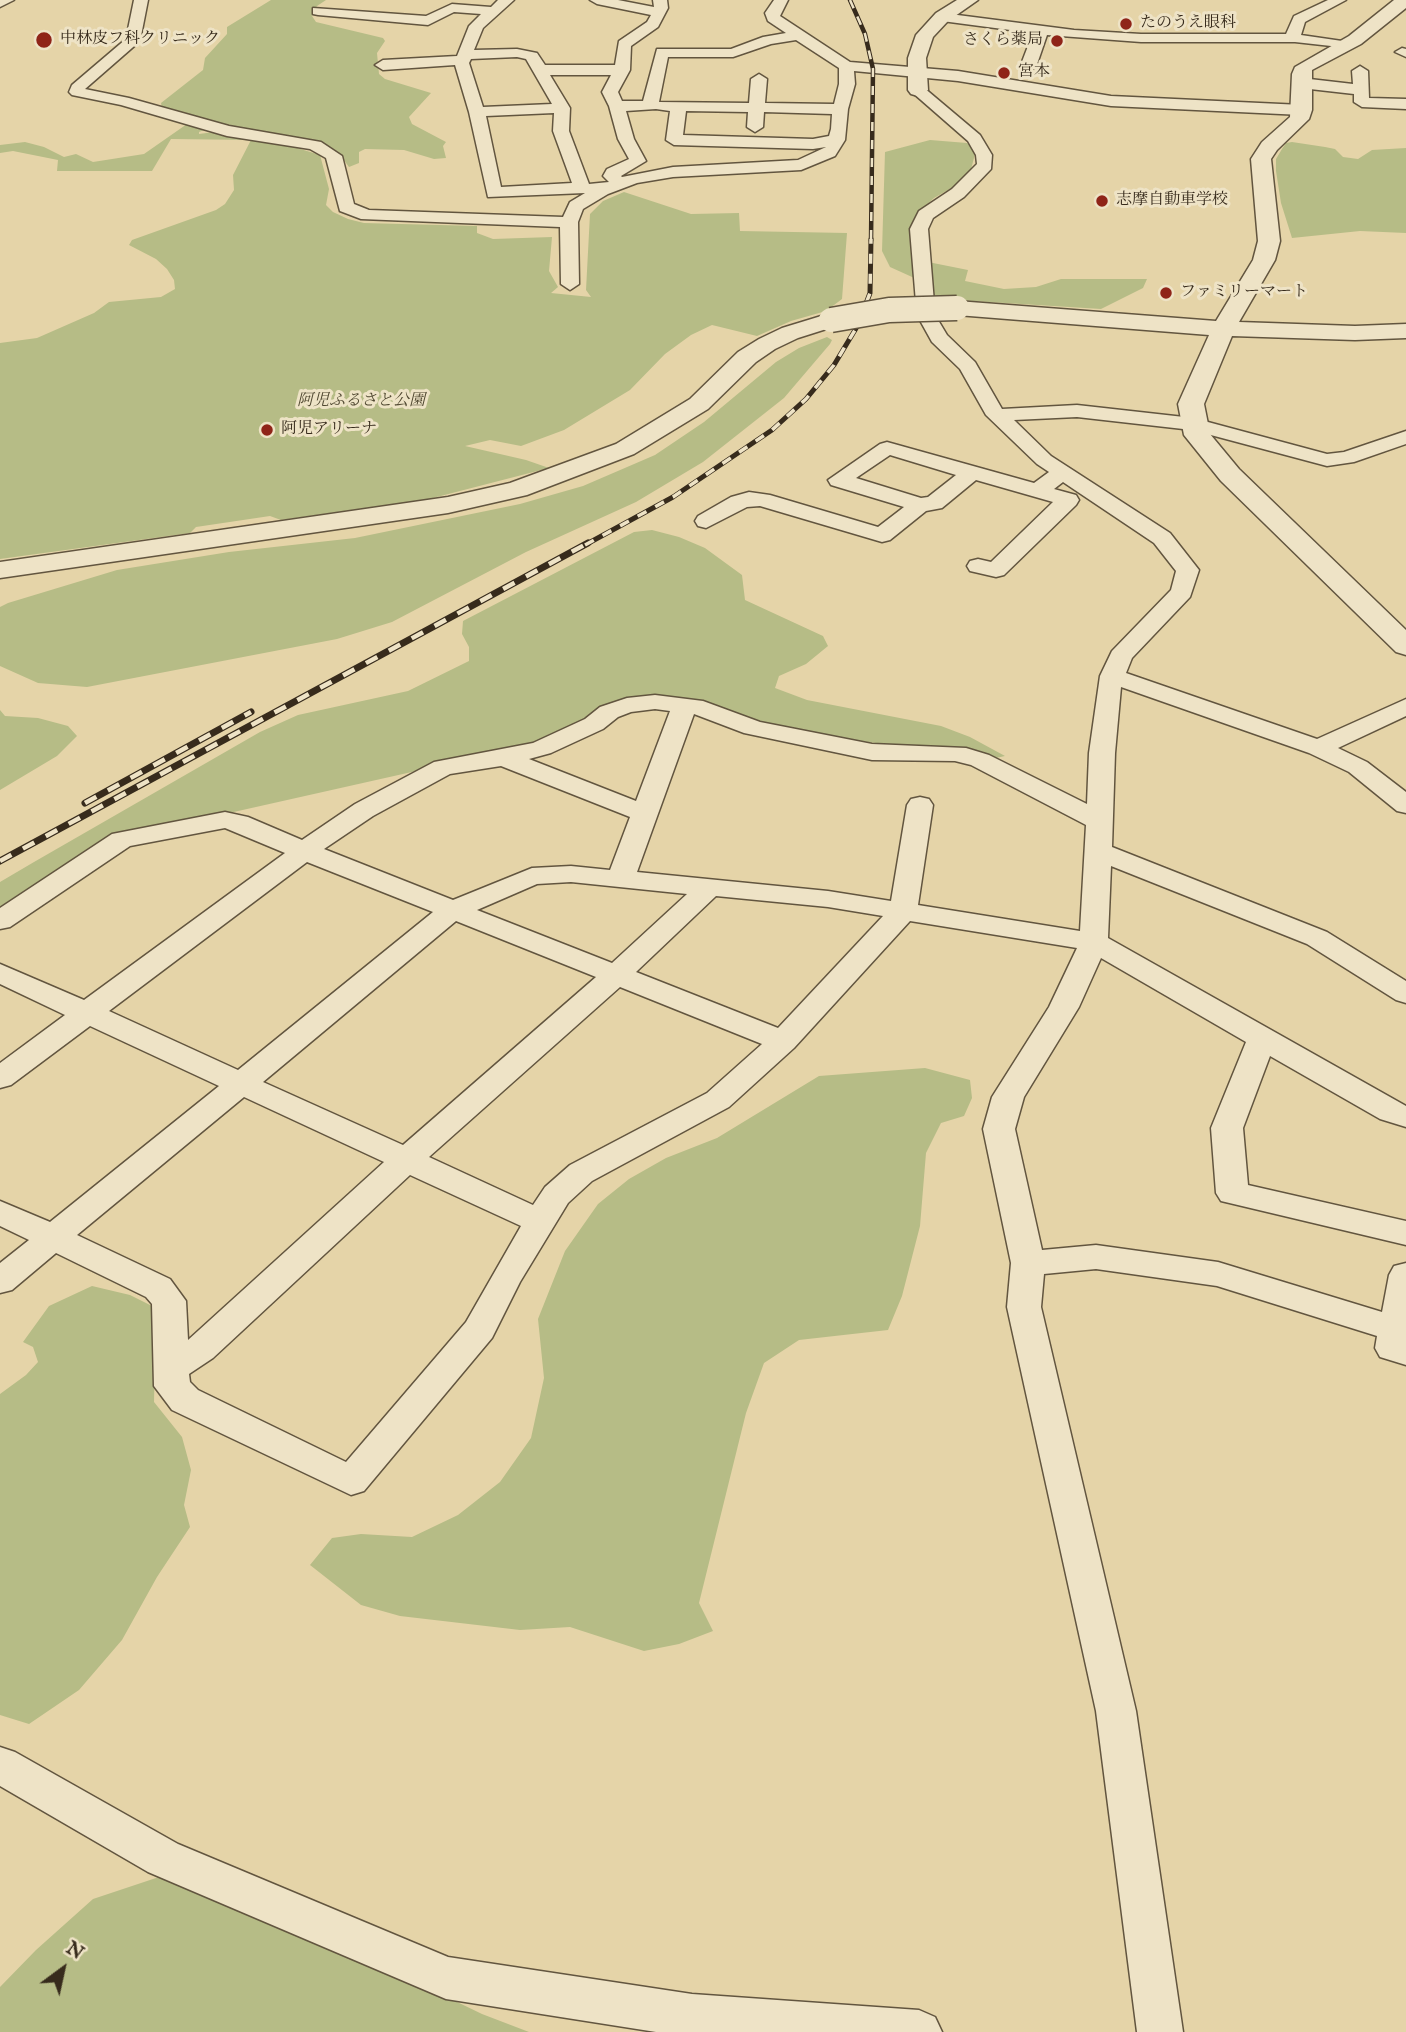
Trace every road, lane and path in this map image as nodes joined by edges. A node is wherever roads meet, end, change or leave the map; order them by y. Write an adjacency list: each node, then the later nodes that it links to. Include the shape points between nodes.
1 (8, 0): 8 (street)
2 (141, 0): 46 (street, via 133,41 77,92 228,131 330,151 346,207 367,215)
3 (353, 0): 13 (street)
4 (597, 0): 11 (street)
5 (781, 0): 16 (street, via 773,18)
6 (969, 0): 14 (street)
7 (1339, 0): 17 (street, via 1299,19)
8 (0, 3)
9 (500, 5): 13 (street, via 452,8 428,21); 21 (street, via 476,26)
10 (1402, 5): 18 (street)
11 (659, 6): 26 (street, via 653,24 624,44)
12 (318, 11): 13 (street)
13 (336, 12)
14 (942, 17): 15 (street); 29 (street, via 920,46)
15 (1041, 31): 17 (street, via 1141,38); 24 (street)
16 (799, 35): 19 (street); 23 (street)
17 (1295, 38): 18 (street)
18 (1344, 45): 30 (street, via 1304,67)
19 (733, 53): 20 (street); 34 (street, via 662,52)
20 (757, 56)
21 (463, 58): 22 (street); 25 (street, via 517,53 532,56); 40 (street)
22 (383, 65)
23 (846, 66): 29 (street); 38 (street, via 847,84)
24 (1028, 67)
25 (539, 70): 26 (street); 37 (street)
26 (622, 70): 33 (street, via 610,92)
27 (1360, 71): 31 (street)
28 (760, 79): 36 (street)
29 (918, 81): 39 (street, via 991,80 1111,101); 50 (street, via 985,155 978,174 925,215 919,229 926,316 939,338 968,366)
30 (1301, 83): 31 (street); 39 (street)
31 (1363, 90): 32 (street, via 1362,102)
32 (1406, 104)
33 (617, 106): 34 (street); 43 (street, via 626,139 638,160 613,173)
34 (650, 106): 35 (street)
35 (679, 106): 36 (street); 42 (street, via 674,140 813,144)
36 (758, 107): 38 (street); 41 (street)
37 (562, 108): 40 (street); 44 (street, via 561,131)
38 (840, 108): 42 (street)
39 (1302, 110): 48 (street, via 1261,159 1269,241 1264,260)
40 (477, 112): 44 (street, via 494,193)
41 (755, 128)
42 (837, 140): 43 (street, via 829,153 801,164 698,169)
43 (621, 183): 45 (street)
44 (582, 188): 45 (street)
45 (602, 190): 46 (street, via 576,206)
46 (569, 222): 47 (street)
47 (569, 284)
48 (1223, 329): 49 (street); 51 (street, via 1194,393); 59 (street, bridge, via 957,308 889,310 831,320 758,349 699,404 625,449 518,489 448,505)
49 (1406, 331)
50 (997, 415): 51 (street, via 1077,411); 54 (street)
51 (1193, 424): 52 (street, via 1328,460 1348,458); 60 (street, via 1230,475)
52 (1406, 437)
53 (973, 472): 55 (street); 56 (street, via 934,503); 56 (street, via 887,448 839,480)
54 (1063, 472): 55 (street); 61 (street, via 1162,538 1188,570 1182,592 1121,656)
55 (1037, 491): 58 (street, via 1068,500 996,570)
56 (919, 505): 57 (street, via 882,535 762,500 739,502)
57 (706, 521)
58 (978, 566)
59 (0, 570)
60 (1406, 646)
61 (1112, 676): 64 (street); 69 (street)
62 (685, 704): 65 (street, via 627,705 542,748); 68 (street); 69 (street, via 753,727 872,752 957,753 980,760)
63 (1406, 706): 64 (street)
64 (1318, 748): 67 (street, via 1358,767)
65 (503, 758): 68 (street); 71 (street, via 443,767 364,810)
66 (920, 805): 75 (street)
67 (1406, 805)
68 (645, 814): 72 (street)
69 (1099, 821): 70 (street)
70 (1098, 850): 77 (street); 80 (street, via 1317,938)
71 (304, 851): 74 (street); 76 (street, via 225,820 150,833 122,840); 81 (street)
72 (621, 878): 73 (street); 74 (street, via 532,876)
73 (710, 887): 75 (street, via 828,898); 79 (street)
74 (453, 910): 79 (street); 85 (street)
75 (903, 911): 77 (street); 83 (street)
76 (0, 921)
77 (1094, 942): 82 (street); 92 (street, via 1064,1007 1008,1097 999,1129)
78 (0, 973): 81 (street)
79 (617, 974): 83 (street); 87 (street)
80 (1406, 994)
81 (88, 1013): 84 (street); 85 (street)
82 (1262, 1038): 86 (street); 90 (street, via 1227,1128 1232,1193)
83 (783, 1041): 89 (street, via 718,1100 581,1173 556,1195)
84 (0, 1078)
85 (243, 1085): 87 (street); 91 (street)
86 (1406, 1117)
87 (405, 1161): 89 (street); 96 (street, via 201,1349)
88 (0, 1212): 91 (street)
89 (539, 1222): 96 (street, via 480,1329 351,1480 185,1400 172,1387)
90 (1406, 1233)
91 (52, 1239): 94 (street); 96 (street, via 158,1288 169,1301)
92 (1028, 1263): 95 (street, via 1096,1257 1218,1274); 99 (street, via 1024,1307 1116,1711)
93 (1406, 1275): 95 (street)
94 (0, 1281)
95 (1401, 1340)
96 (172, 1368)
97 (0, 1765): 98 (street, via 163,1858 446,1978 692,2016)
98 (904, 2031)
99 (1160, 2032)

